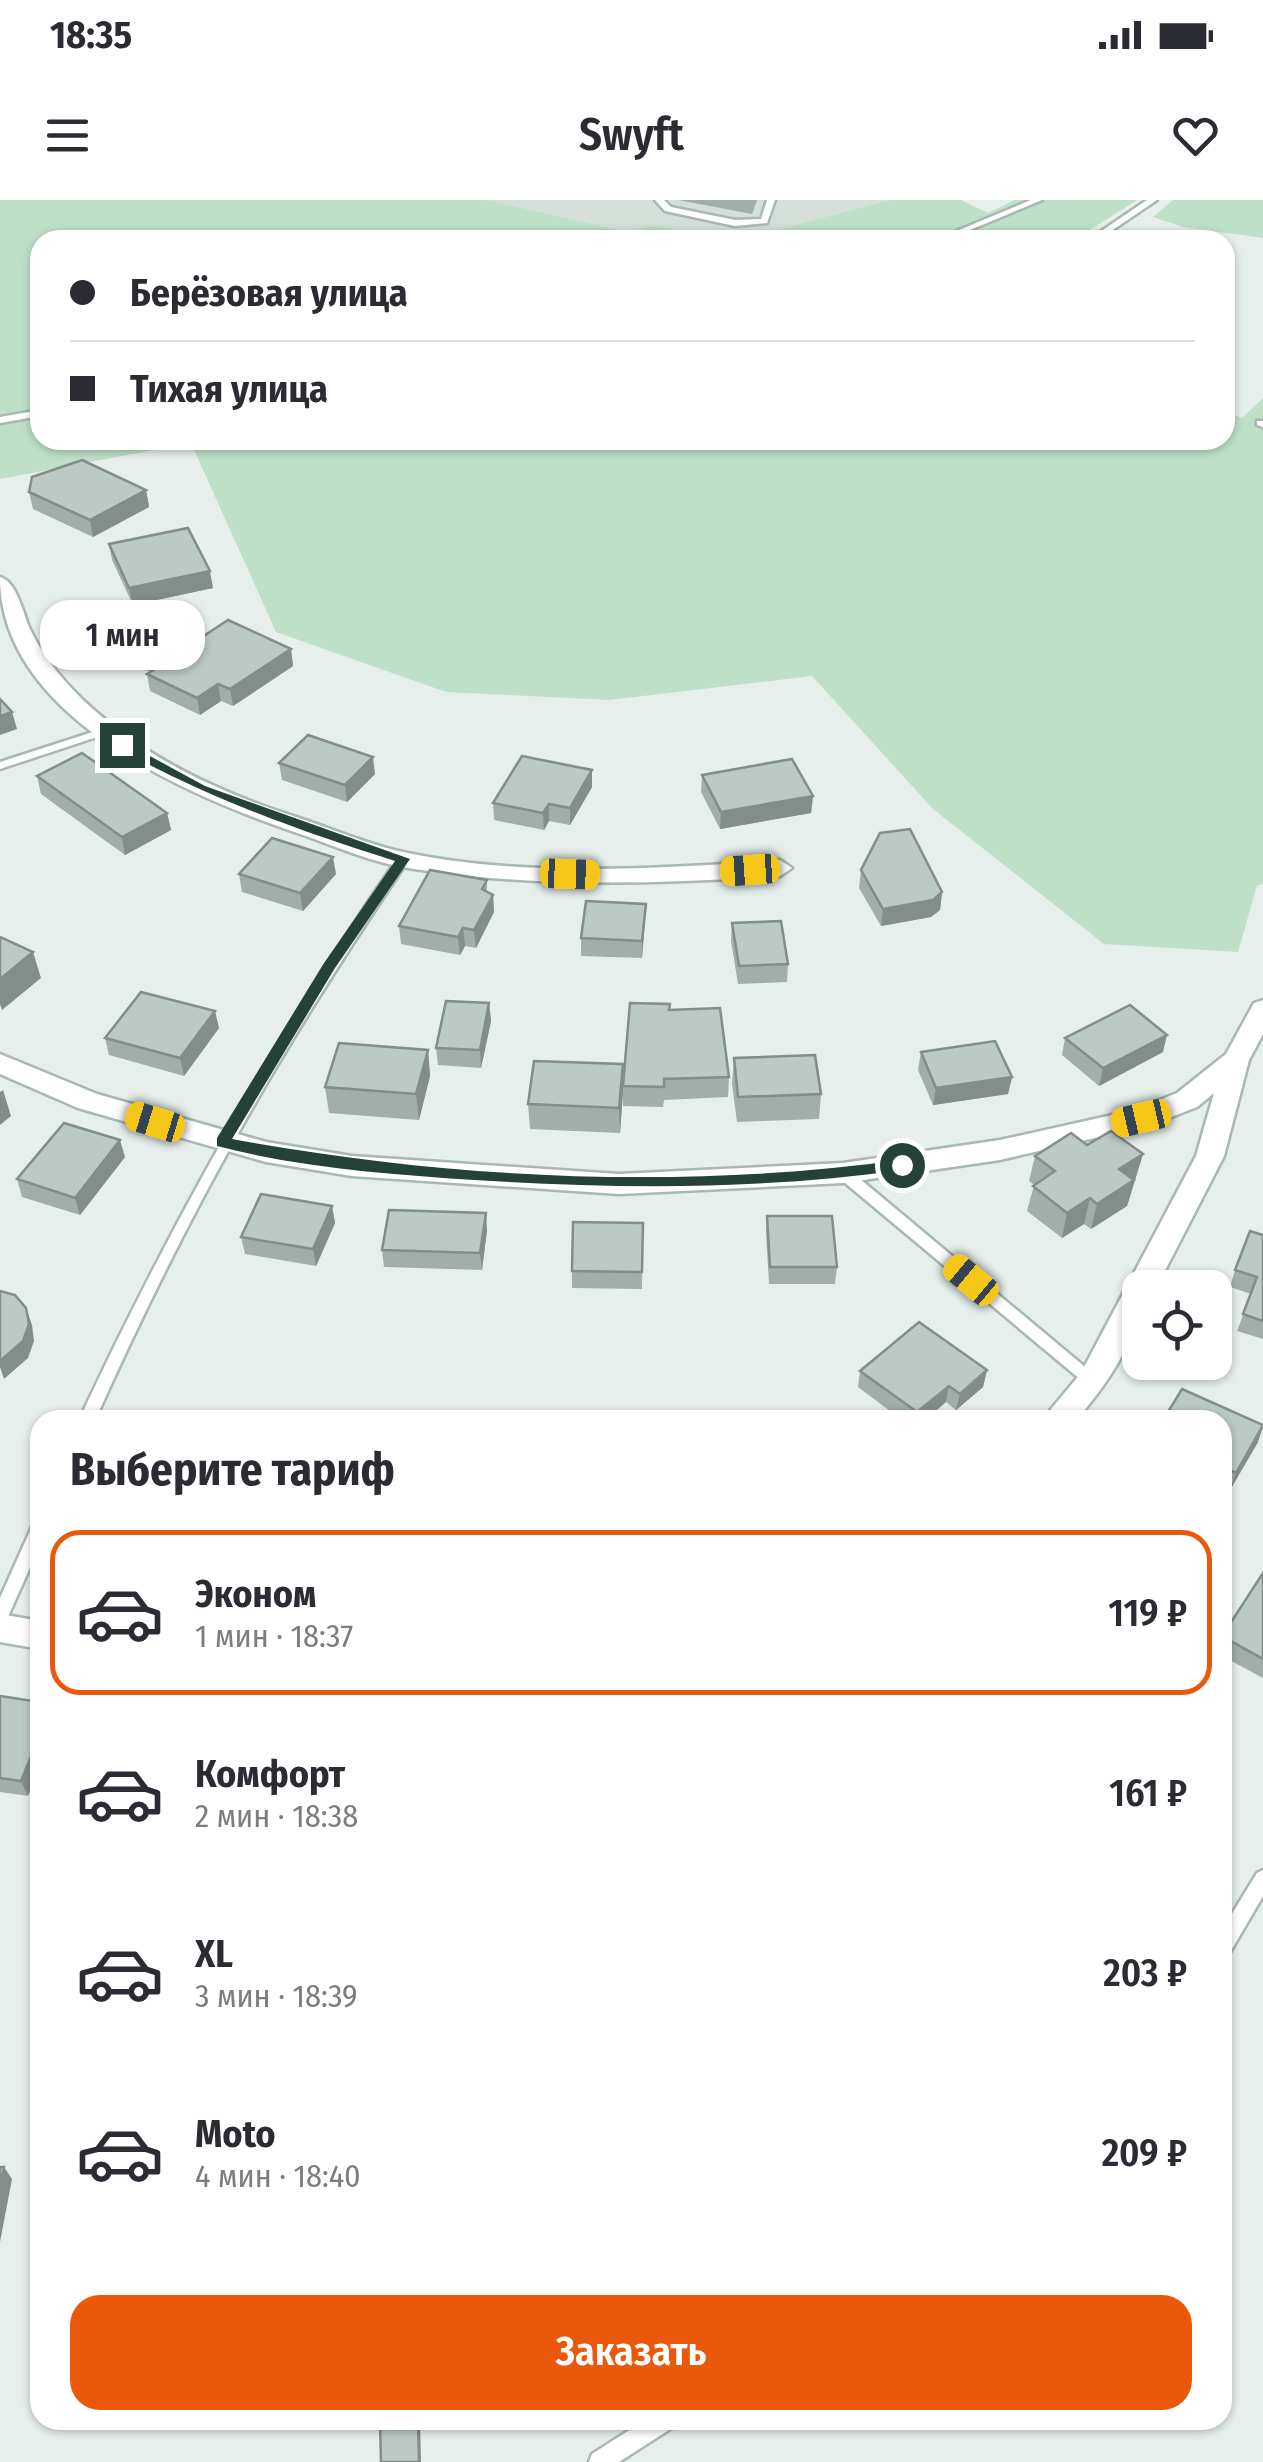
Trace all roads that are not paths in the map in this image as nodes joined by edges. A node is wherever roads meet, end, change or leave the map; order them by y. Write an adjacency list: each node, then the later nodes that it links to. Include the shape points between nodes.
1 (659, 200): 2 (lane, via 668,209 748,225 764,221)
2 (771, 200)
3 (1038, 200): 5 (lane)
4 (1153, 200): 6 (lane)
5 (963, 230)
6 (1107, 230)
7 (30, 415): 8 (lane)
8 (0, 420)
9 (0, 583): 10 (street, via 30,649)
10 (102, 732): 11 (lane); 12 (street, via 200,788)
11 (0, 766)
12 (403, 859): 13 (street, via 610,876); 17 (lane)
13 (780, 868)
14 (1263, 1008): 15 (street)
15 (1236, 1060): 18 (street, via 1186,1100 1141,1118 1000,1150); 19 (street, via 1210,1156)
16 (0, 1062): 17 (street, via 88,1101)
17 (222, 1142): 18 (street, via 352,1166 619,1184); 22 (lane)
18 (844, 1173): 21 (lane)
19 (1150, 1270)
20 (1122, 1323): 21 (street)
21 (1092, 1381): 23 (street)
22 (92, 1410)
23 (1067, 1410)
24 (30, 1548): 25 (lane)
25 (0, 1616)
26 (0, 1628): 27 (street)
27 (30, 1633)
28 (1263, 1879): 29 (lane)
29 (1232, 1931)
30 (649, 2430): 31 (lane)
31 (600, 2462)

